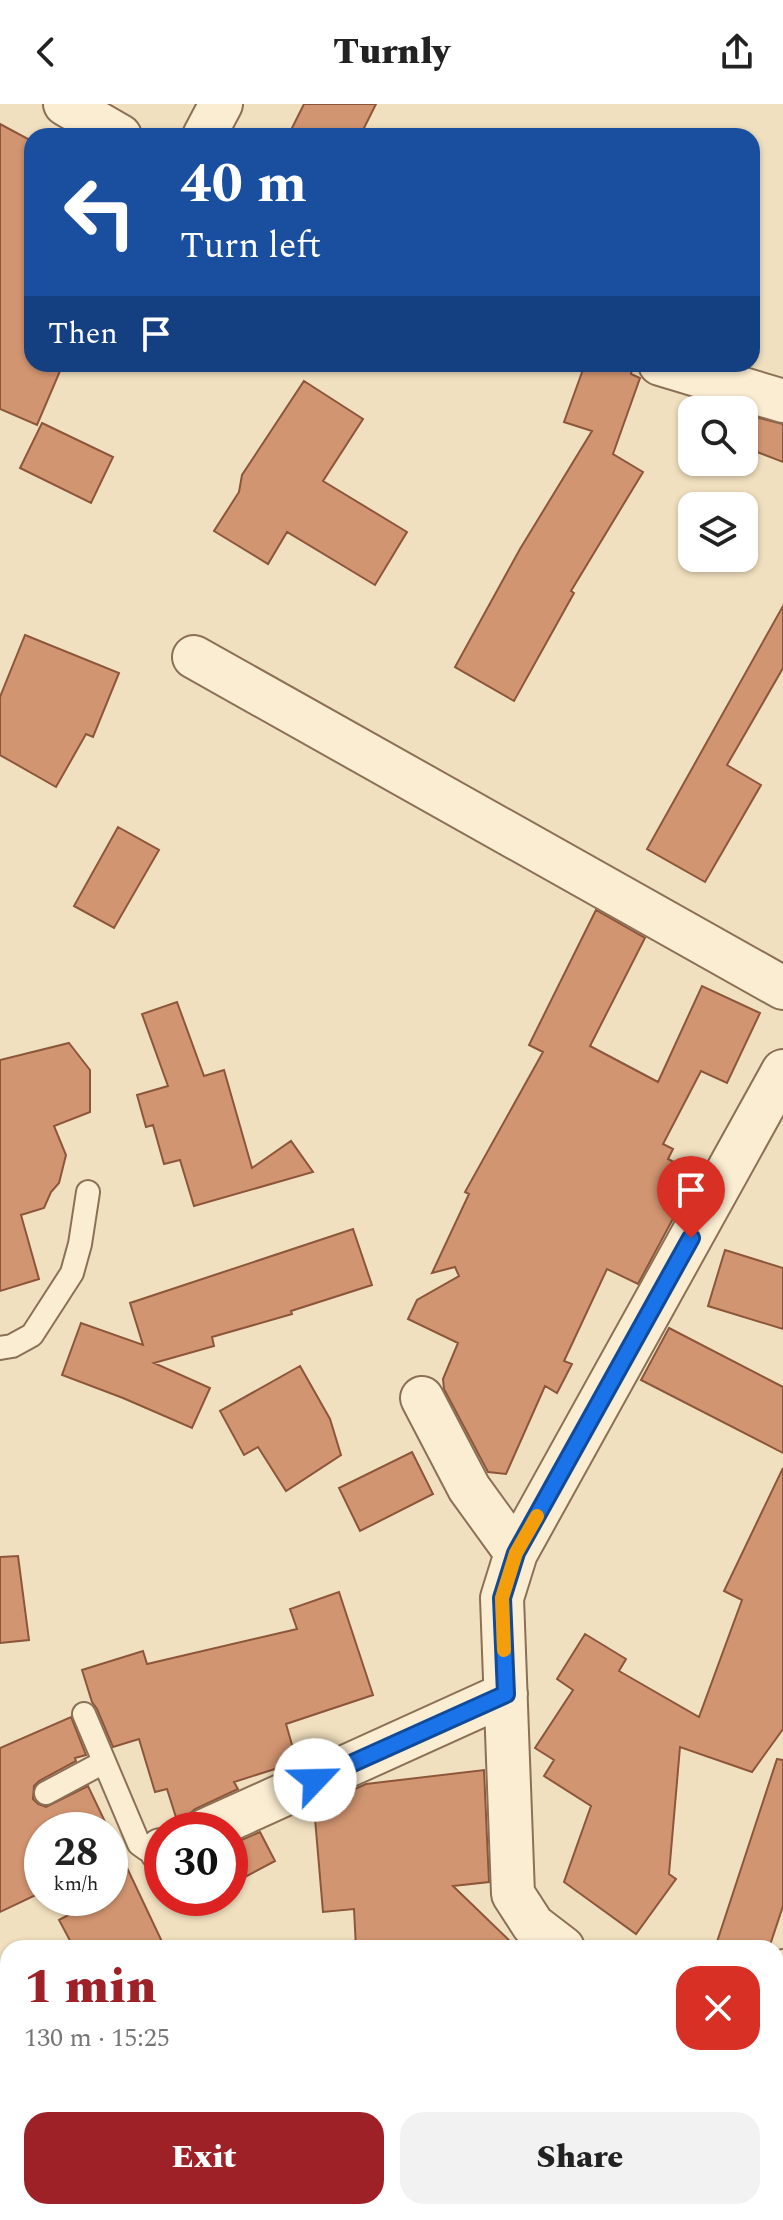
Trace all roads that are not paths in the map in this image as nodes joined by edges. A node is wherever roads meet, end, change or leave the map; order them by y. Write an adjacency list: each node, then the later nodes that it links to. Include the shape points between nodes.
1 (65, 104): 3 (street)
2 (221, 104): 4 (street)
3 (106, 128)
4 (208, 128)
5 (687, 372): 6 (street)
6 (783, 401)
7 (194, 657): 8 (street)
8 (783, 988)
9 (783, 1071): 13 (street)
10 (88, 1192): 11 (lane, via 72,1273 32,1335)
11 (0, 1348)
12 (422, 1398): 13 (street, via 469,1488)
13 (516, 1553): 14 (street, via 502,1598)
14 (506, 1694): 18 (street); 20 (street, via 513,1894 533,1925)
15 (84, 1714): 16 (lane)
16 (104, 1762): 17 (lane); 19 (lane)
17 (46, 1793)
18 (246, 1812)
19 (144, 1848)
20 (553, 1940)

